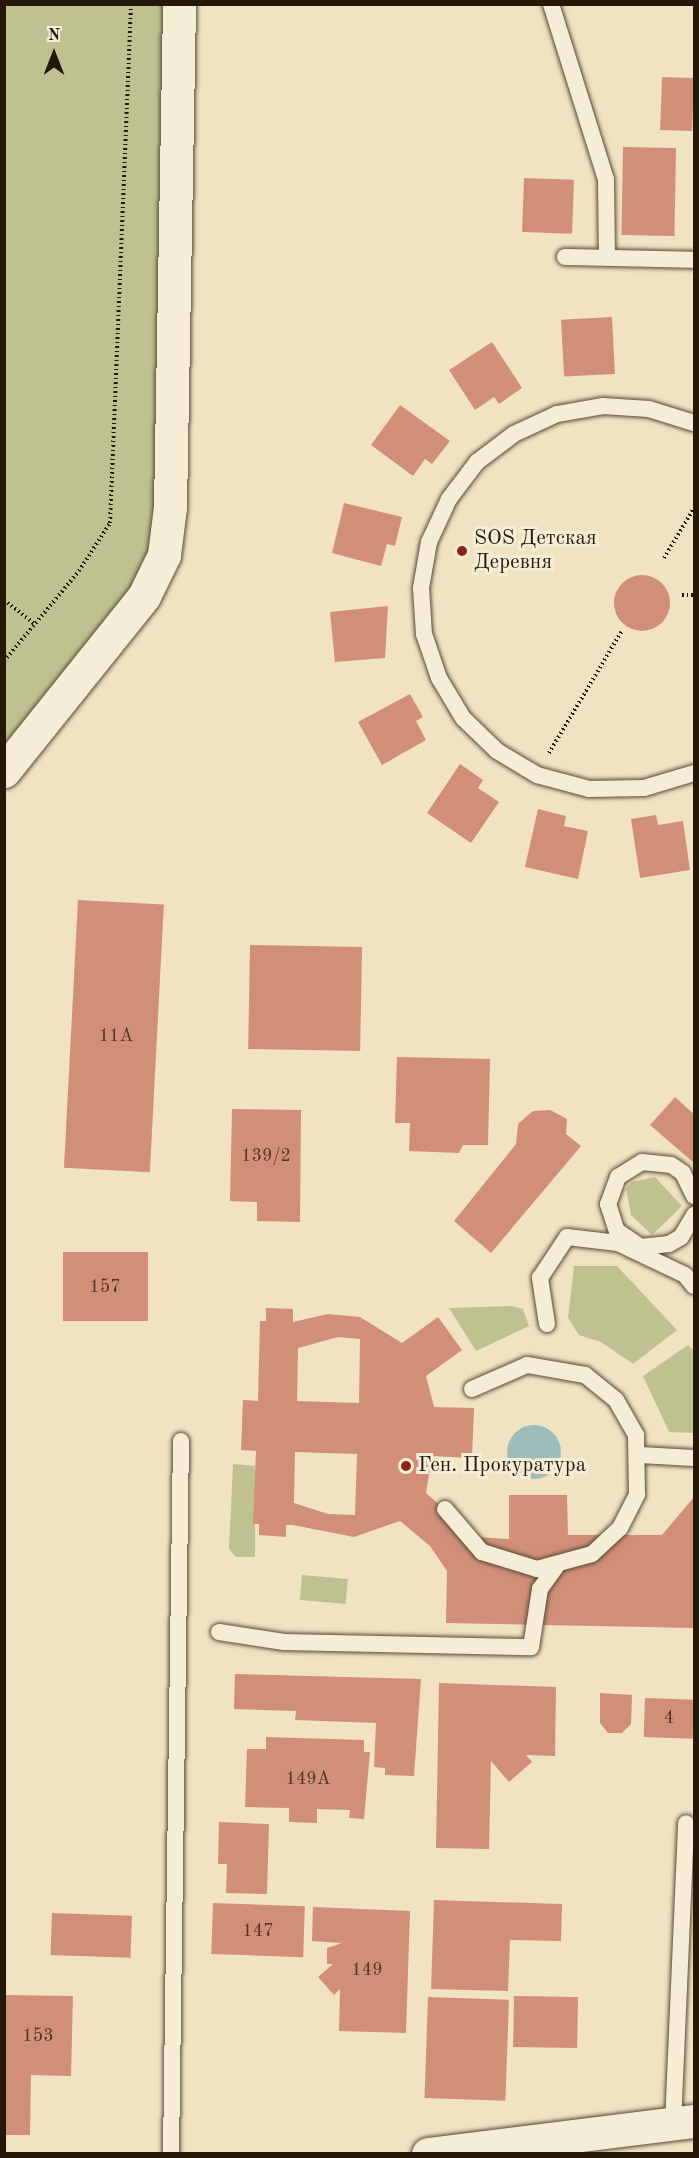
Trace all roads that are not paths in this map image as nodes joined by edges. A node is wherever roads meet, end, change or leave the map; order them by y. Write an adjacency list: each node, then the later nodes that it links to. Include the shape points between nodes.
1 (179, 4): 7 (street, via 171,507 164,555 144,596)
2 (551, 4): 4 (lane, via 606,179)
3 (565, 258): 4 (lane)
4 (607, 258): 5 (lane)
5 (694, 260)
6 (694, 423): 8 (lane, via 649,409 603,406 557,414 496,448 448,499 429,542 421,588 424,634 435,667 464,718 497,751 537,775 589,789 644,788)
7 (4, 771)
8 (694, 773)
9 (694, 1196): 10 (lane, via 683,1173 671,1165 642,1162 618,1177 608,1204 617,1231 640,1246 655,1248 681,1237)
10 (694, 1215)
11 (694, 1286): 12 (lane, via 685,1275 618,1243 567,1237 540,1278)
12 (547, 1324)
13 (472, 1389): 15 (lane, via 527,1365 585,1375 616,1400)
14 (181, 1441): 22 (lane)
15 (640, 1455): 16 (lane); 18 (lane, via 637,1494 620,1528 592,1554)
16 (694, 1458)
17 (445, 1509): 18 (lane, via 467,1540 491,1557 517,1567)
18 (556, 1567): 19 (lane, via 540,1589 531,1647 284,1642)
19 (219, 1632)
20 (686, 1823): 21 (lane)
21 (684, 2123): 23 (street)
22 (171, 2154)
23 (428, 2154)

